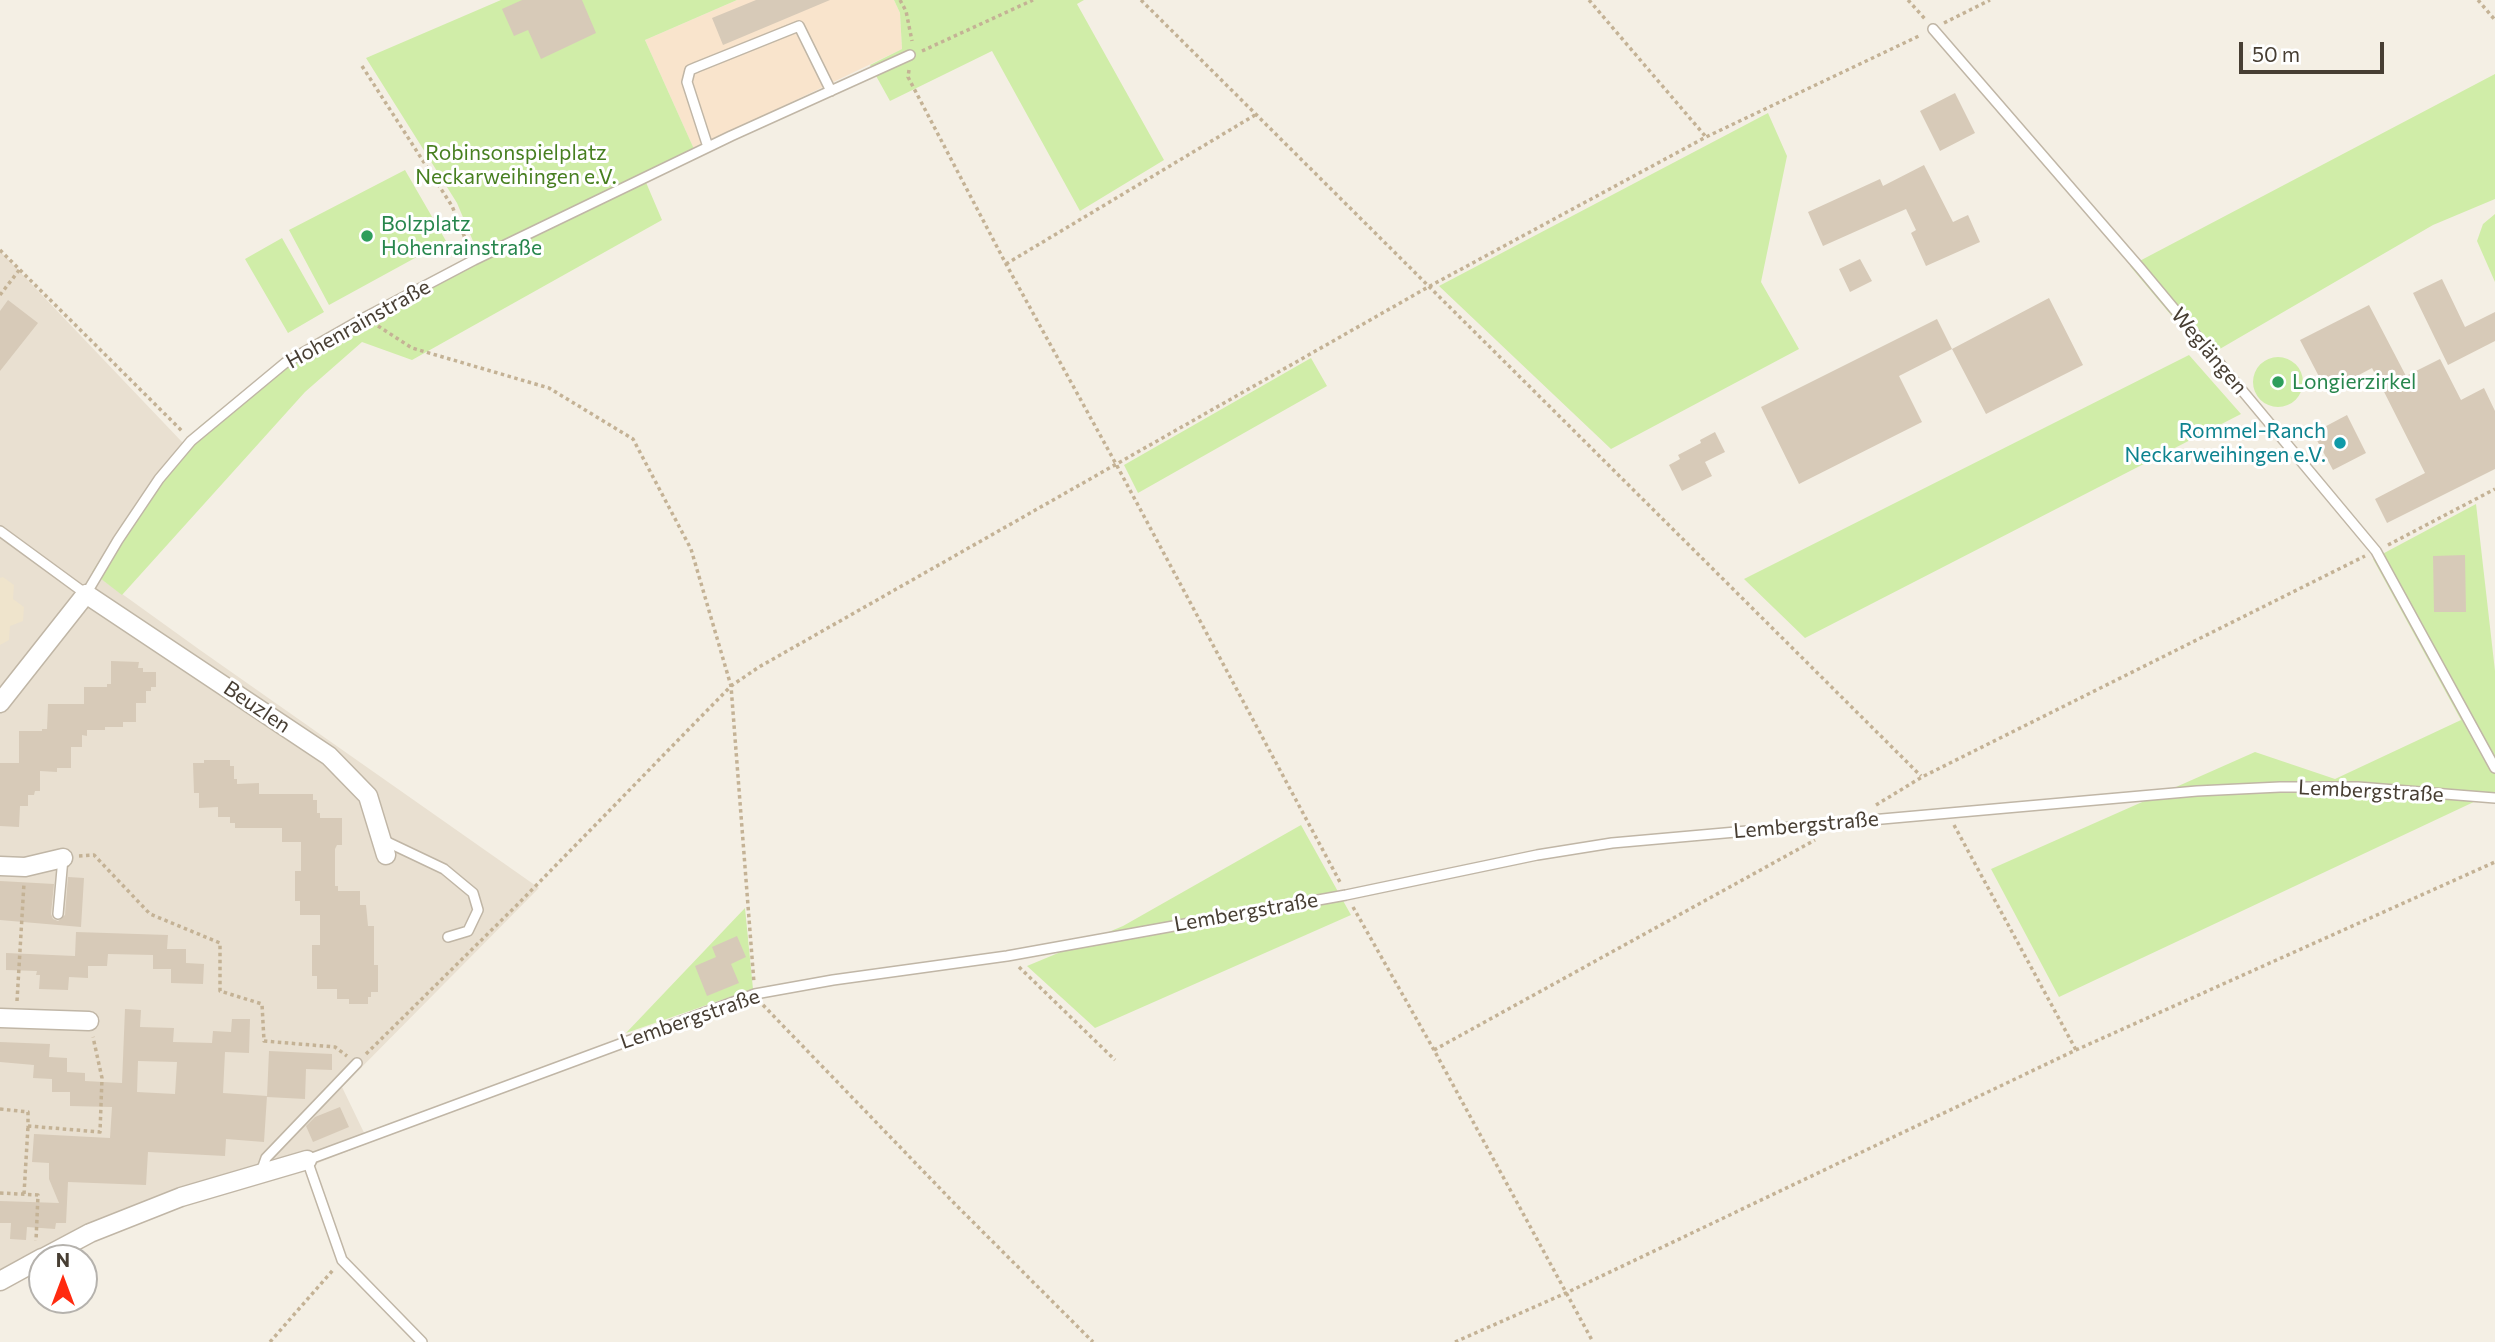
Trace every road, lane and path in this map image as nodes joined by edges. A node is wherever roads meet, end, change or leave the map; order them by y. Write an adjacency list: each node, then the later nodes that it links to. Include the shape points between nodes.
1 (901, 0): 10 (path, via 912,35)
2 (1033, 0): 10 (path)
3 (1141, 0): 13 (path)
4 (1589, 0): 14 (path)
5 (1908, 0): 9 (path)
6 (1990, 0): 9 (path)
7 (2478, 0): 8 (path)
8 (2495, 20)
9 (1933, 29): 14 (path); 27 (lane, Weglängen)
10 (911, 55): 12 (lane, Hohenrainstraße); 18 (path, via 908,77)
11 (362, 66): 17 (path, via 452,206)
12 (831, 91): 15 (lane, Hohenrainstraße); 15 (lane, via 799,26 690,70 687,82)
13 (1255, 115): 18 (path); 20 (path)
14 (1706, 137): 20 (path)
15 (708, 147): 17 (lane, Hohenrainstraße)
16 (0, 250): 19 (path)
17 (474, 260): 22 (lane, Hohenrainstraße)
18 (1006, 264): 24 (path)
19 (20, 269): 21 (path); 23 (path)
20 (1430, 286): 24 (path); 32 (path)
21 (0, 295)
22 (364, 318): 23 (lane, Hohenrainstraße, via 285,363); 29 (path, via 411,348 550,388 633,439 691,549)
23 (191, 440): 28 (lane, Hohenrainstraße, via 152,489)
24 (1116, 464): 29 (path); 41 (path)
25 (2495, 489): 27 (path)
26 (0, 531): 28 (lane)
27 (2376, 551): 31 (lane, Weglängen); 32 (path)
28 (86, 594): 30 (street, Hohenrainstraße); 36 (street, Beuzlen, via 329,755 368,796)
29 (731, 686): 45 (path); 51 (path)
30 (0, 703)
31 (2495, 768)
32 (1922, 777): 35 (path)
33 (2495, 798): 34 (lane, Lembergstraße, via 2358,787 2280,787)
34 (1948, 814): 35 (lane, Lembergstraße); 49 (path)
35 (1850, 821): 41 (lane, Lembergstraße, via 1612,843); 48 (path)
36 (383, 847): 43 (lane, via 444,869 472,893 478,910 468,931)
37 (62, 858): 40 (street); 42 (lane); 51 (path, via 94,855 150,914 220,943 220,990 262,1004 264,1041 335,1047)
38 (2495, 862): 49 (path)
39 (0, 866): 40 (street)
40 (26, 867): 46 (path)
41 (1346, 895): 44 (lane, Lembergstraße); 48 (path)
42 (58, 914)
43 (448, 937)
44 (1007, 956): 45 (lane, Lembergstraße); 50 (path)
45 (755, 994): 54 (lane, Lembergstraße); 66 (path)
46 (8, 1018): 47 (street)
47 (89, 1021): 53 (path, via 102,1078 100,1132)
48 (1434, 1050): 63 (path)
49 (2076, 1050): 63 (path)
50 (1115, 1060)
51 (357, 1063): 55 (lane, via 266,1158)
52 (0, 1109): 53 (path, via 28,1112)
53 (28, 1126): 57 (path)
54 (307, 1160): 55 (street, Lembergstraße); 60 (lane)
55 (261, 1172): 59 (street, Lembergstraße, via 181,1197)
56 (0, 1193): 57 (path)
57 (24, 1194): 58 (path, via 38,1195)
58 (36, 1244)
59 (69, 1244)
60 (342, 1260): 64 (path); 65 (lane)
61 (28, 1266): 62 (street, Lembergstraße)
62 (0, 1281)
63 (1566, 1293): 67 (path); 68 (path)
64 (270, 1342)
65 (422, 1342)
66 (1093, 1342)
67 (1455, 1342)
68 (1592, 1342)

